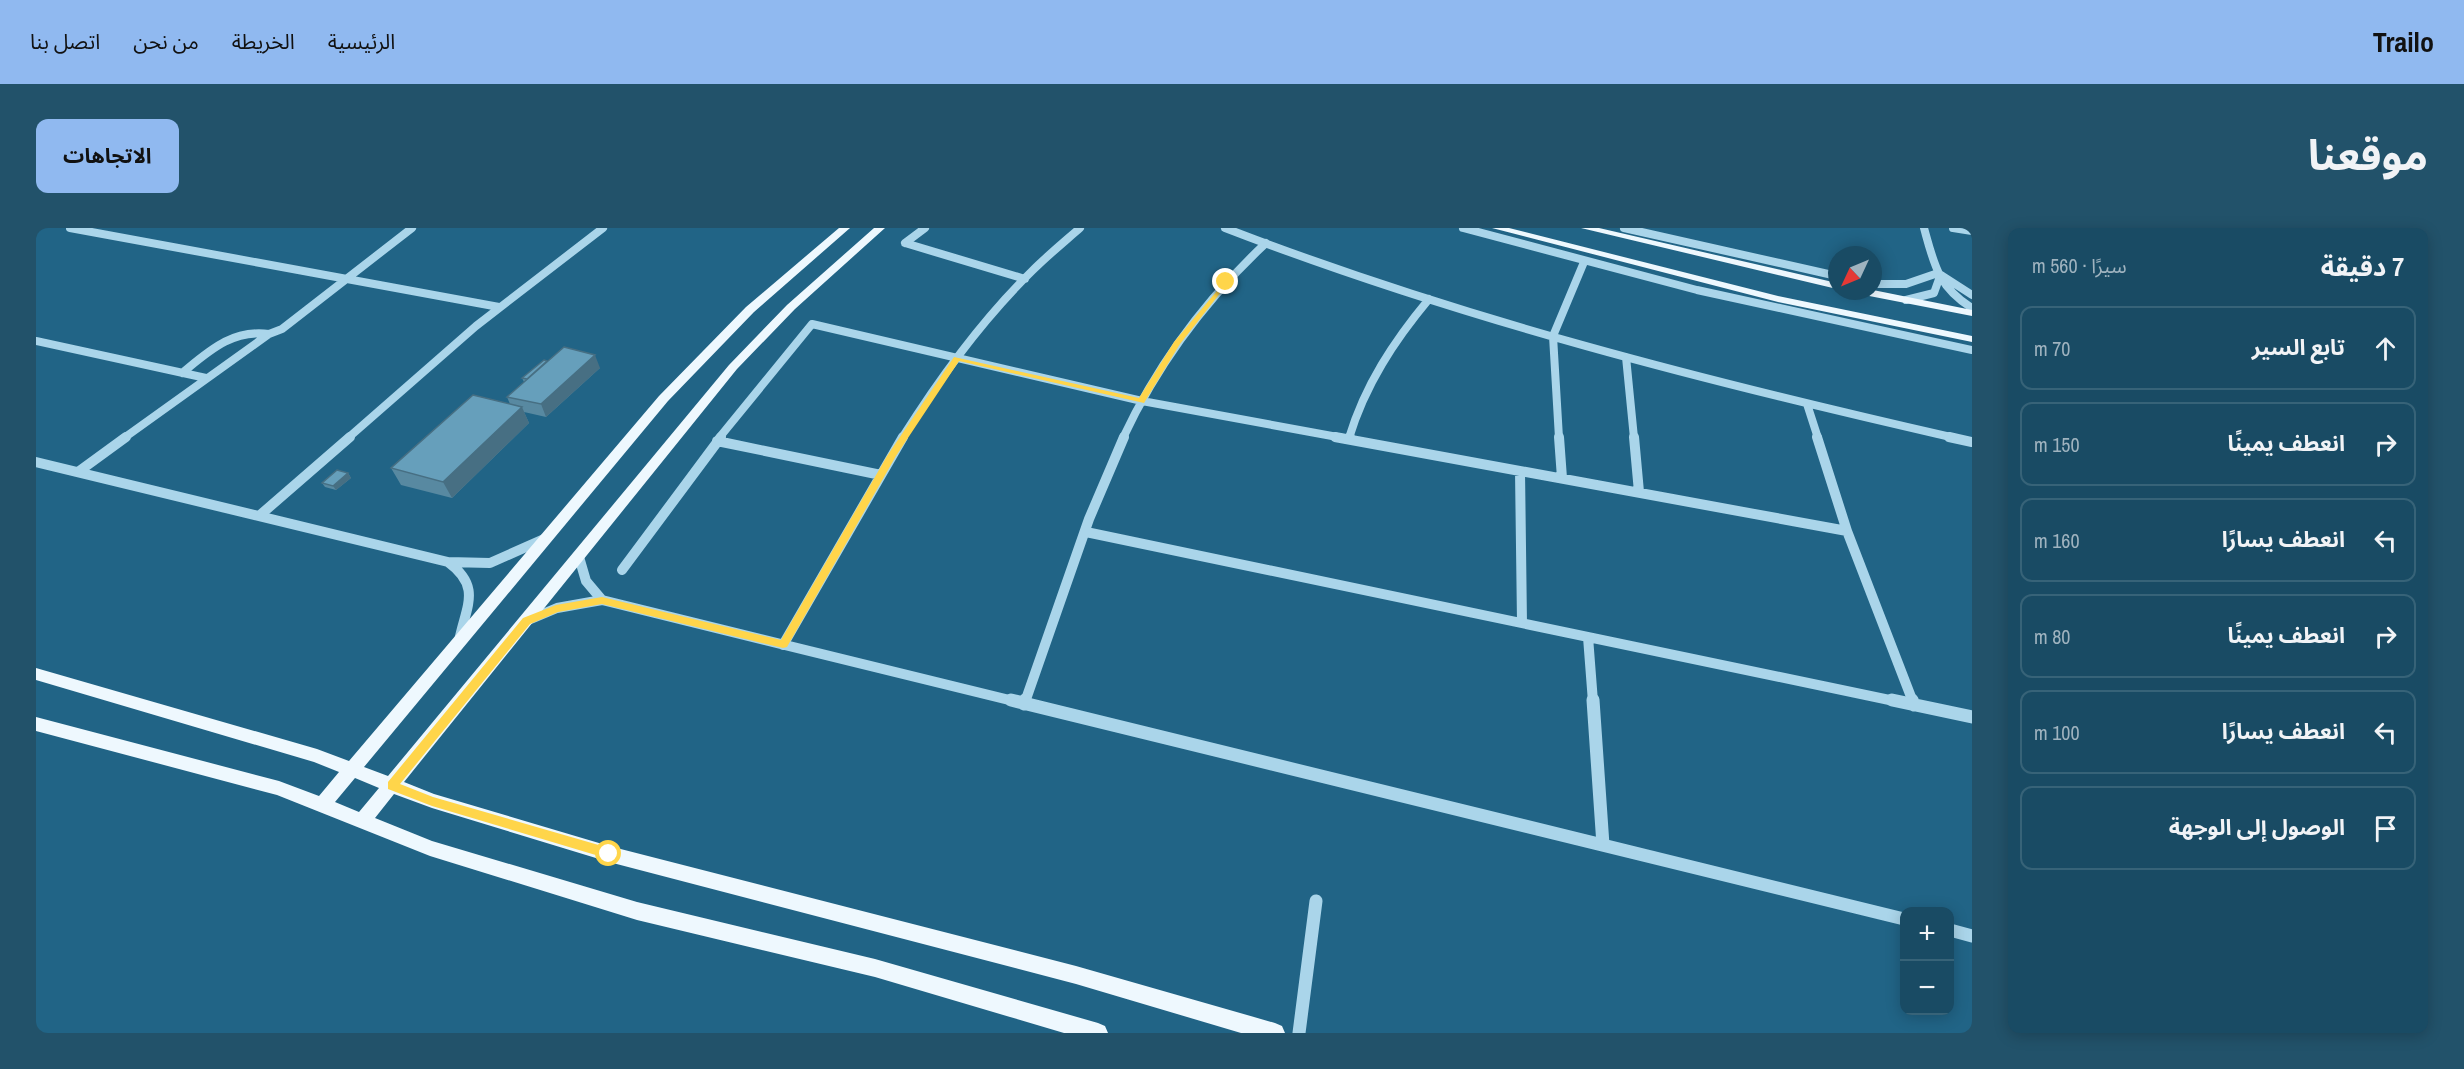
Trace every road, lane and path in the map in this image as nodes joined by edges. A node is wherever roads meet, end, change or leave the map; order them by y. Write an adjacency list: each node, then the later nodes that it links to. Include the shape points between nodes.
1 (70, 228): 20 (street)
2 (412, 228): 20 (street)
3 (603, 228): 28 (street)
4 (845, 228): 54 (main road, via 765,294 704,354)
5 (880, 228): 55 (main road, via 791,307 733,367)
6 (925, 228): 21 (street, via 905,243)
7 (1080, 228): 21 (street)
8 (1225, 228): 16 (street)
9 (1463, 228): 17 (street)
10 (1497, 228): 33 (main road, via 1778,299)
11 (1586, 228): 22 (main road)
12 (1624, 228): 18 (street)
13 (1924, 228): 19 (street)
14 (1953, 228): 15 (street)
15 (1972, 231)
16 (1266, 243): 26 (street); 40 (street, via 1214,295 1176,343)
17 (1584, 262): 32 (street); 35 (street, via 1807,316)
18 (1828, 274)
19 (1939, 276): 23 (street, via 1909,285); 25 (street); 27 (street, via 1934,293); 29 (street, via 1952,296)
20 (349, 279): 28 (street); 31 (street)
21 (1025, 279): 37 (street)
22 (1828, 284)
23 (1882, 285)
24 (1882, 295): 27 (main road)
25 (1972, 295)
26 (1429, 299): 32 (street); 42 (street, via 1391,349 1365,396)
27 (1906, 300): 30 (main road)
28 (499, 307): 51 (street)
29 (1972, 308)
30 (1972, 314)
31 (269, 334): 38 (street, via 249,331 231,336); 39 (street)
32 (1552, 336): 36 (street); 49 (street)
33 (1972, 339)
34 (36, 341): 38 (street)
35 (1972, 350)
36 (1626, 357): 41 (street); 50 (street)
37 (957, 358): 40 (street); 43 (street, via 812,324); 48 (street)
38 (182, 373): 39 (street)
39 (206, 378): 47 (street)
40 (1142, 401): 42 (street); 53 (street)
41 (1807, 404): 44 (street); 52 (street)
42 (1349, 439): 46 (street)
43 (717, 441): 48 (street); 57 (street)
44 (1972, 442)
45 (36, 462): 47 (street)
46 (1520, 471): 49 (street); 60 (street)
47 (78, 472): 51 (street)
48 (881, 475): 63 (street)
49 (1562, 478): 50 (street)
50 (1640, 492): 52 (street)
51 (259, 516): 56 (street)
52 (1847, 531): 66 (street)
53 (1086, 532): 60 (street); 65 (street)
54 (546, 538): 56 (street, via 490,563); 62 (main road)
55 (579, 557): 58 (street, via 581,574); 59 (main road)
56 (448, 562): 62 (street, via 468,582)
57 (622, 570)
58 (602, 600): 59 (street, via 556,608); 63 (street)
59 (526, 621): 70 (main road)
60 (1522, 623): 61 (street)
61 (1588, 637): 66 (street); 73 (street)
62 (458, 644): 69 (main road)
63 (783, 645): 65 (street)
64 (36, 674): 69 (main road, via 317,756)
65 (1024, 704): 73 (street)
66 (1914, 705): 67 (street)
67 (1972, 717)
68 (36, 724): 71 (main road, via 279,788)
69 (352, 770): 70 (main road); 71 (main road)
70 (392, 785): 72 (main road); 79 (main road, via 432,801 609,854 1076,975)
71 (322, 805): 72 (main road)
72 (363, 821): 78 (main road, via 430,848 637,911 875,968)
73 (1603, 846): 75 (street)
74 (1316, 901): 80 (street)
75 (1900, 918)
76 (1954, 931): 77 (street)
77 (1972, 936)
78 (1098, 1033)
79 (1275, 1033)
80 (1299, 1033)

